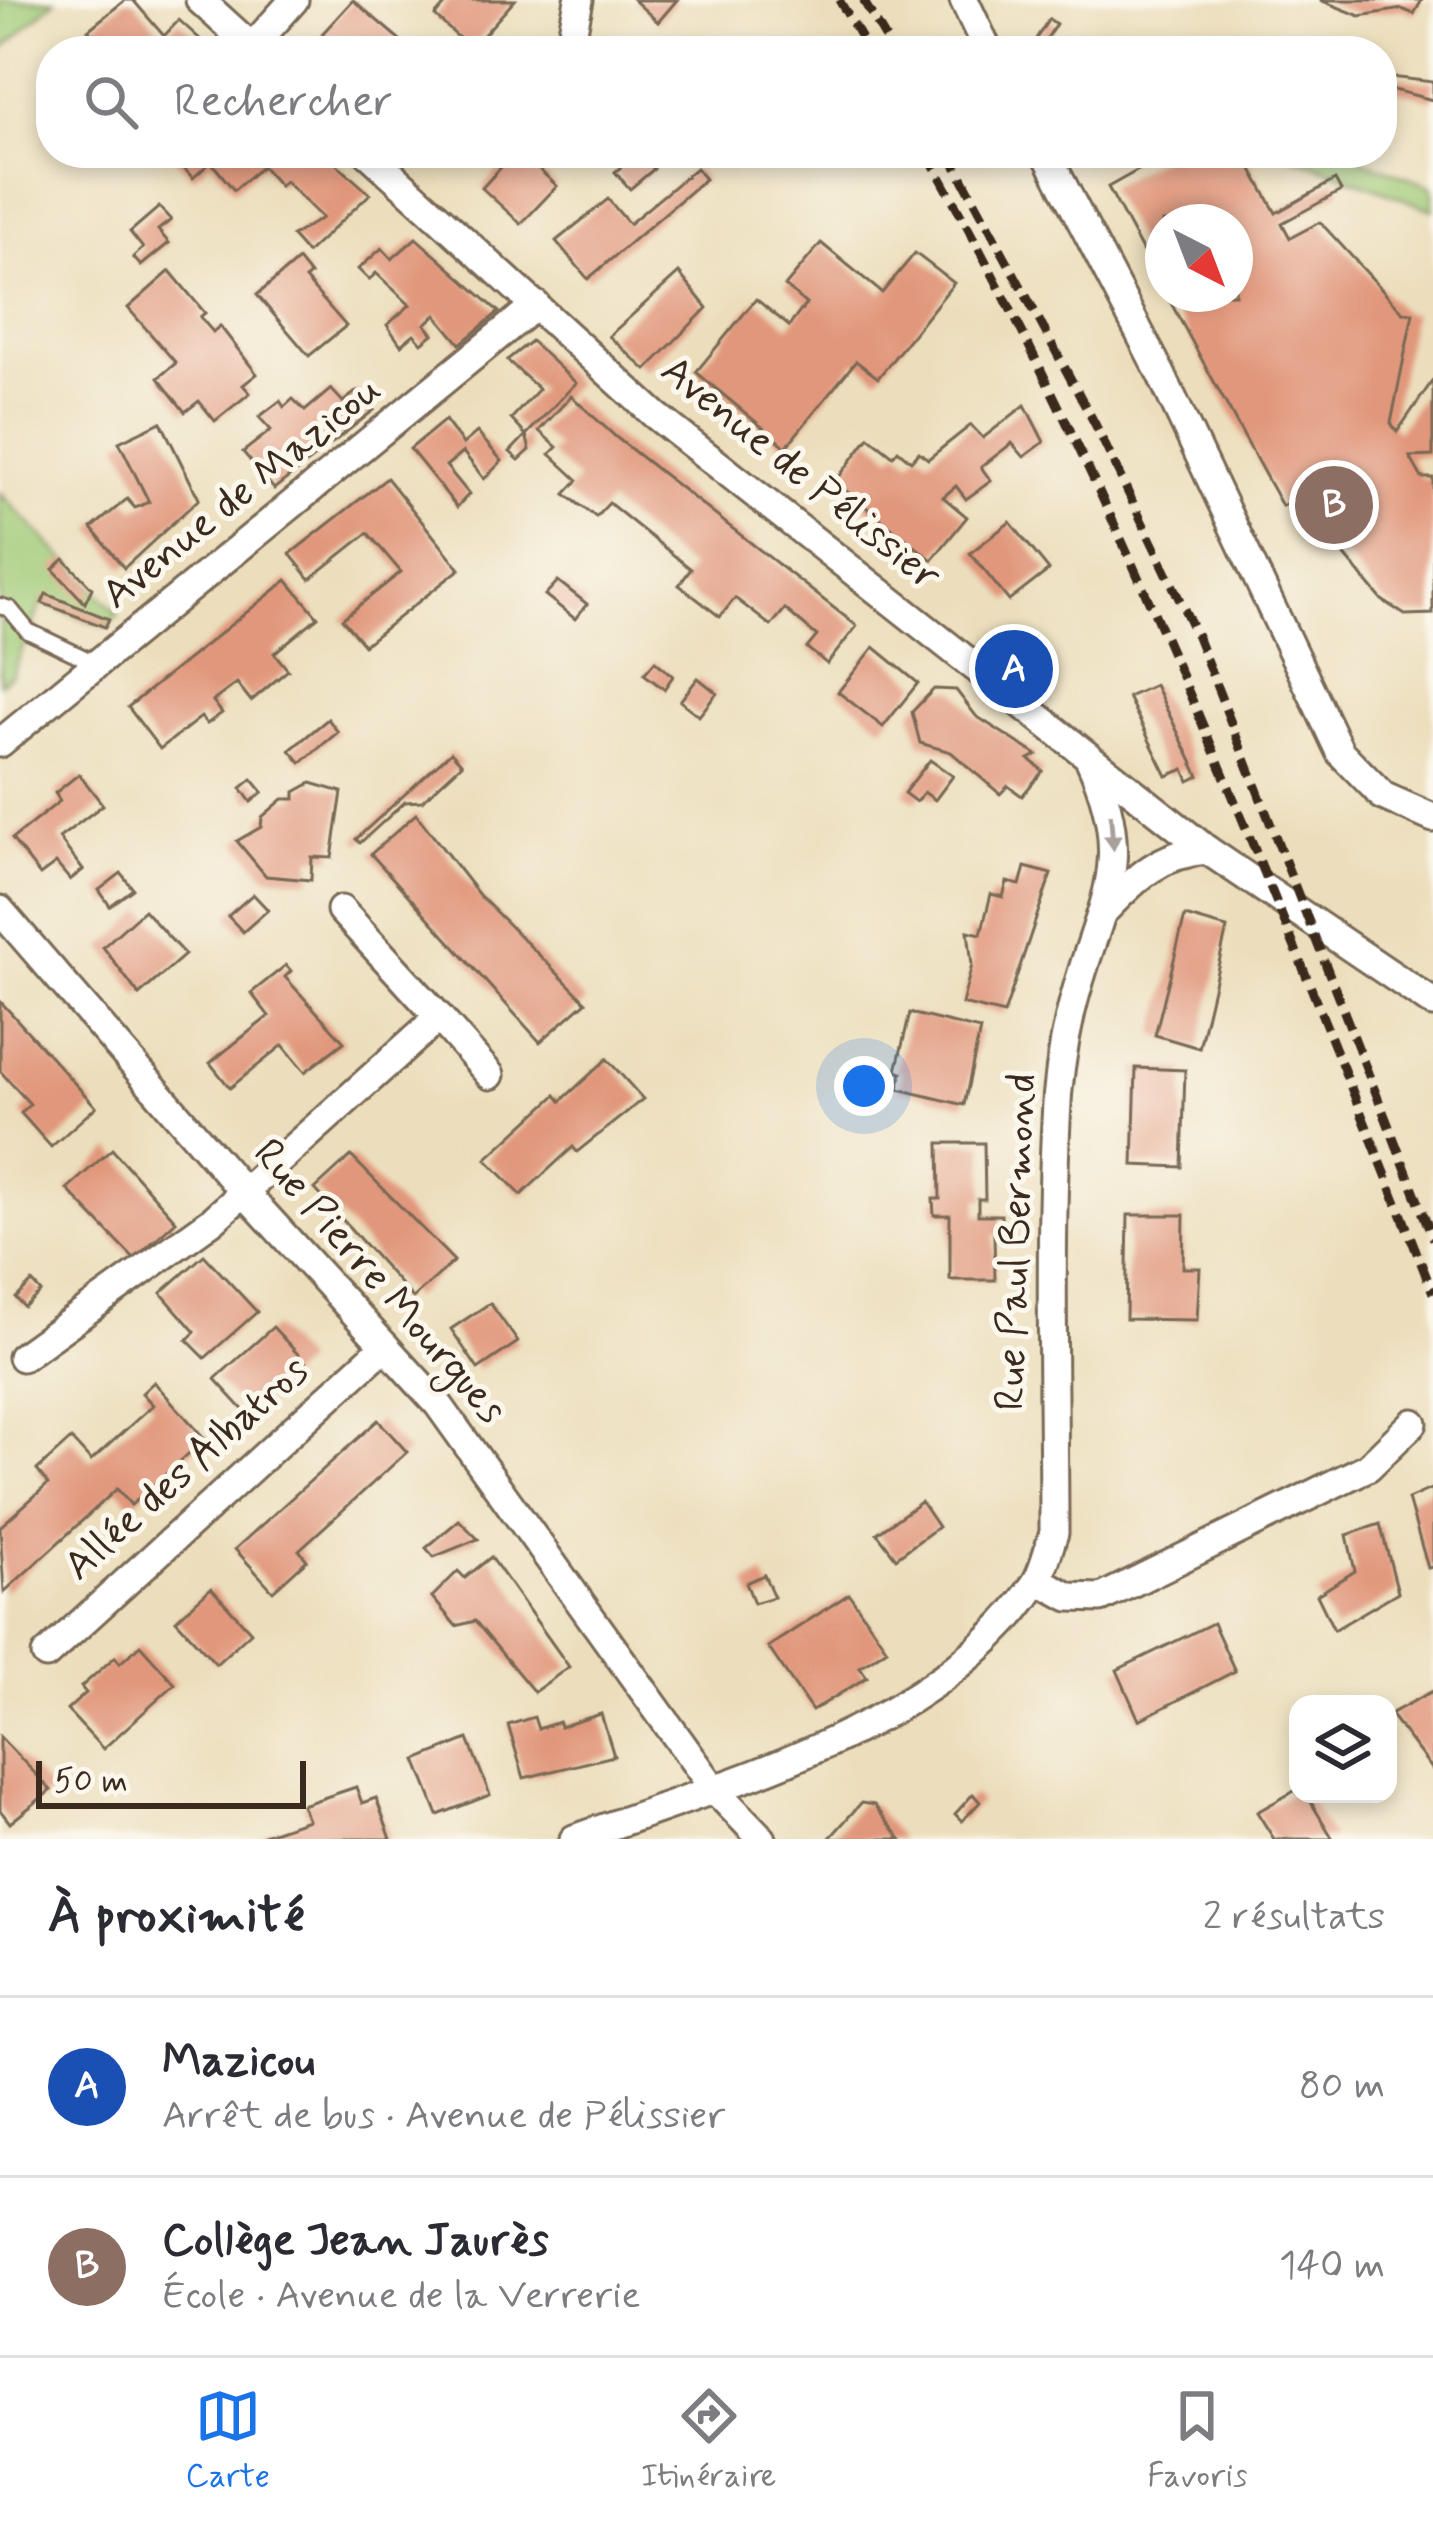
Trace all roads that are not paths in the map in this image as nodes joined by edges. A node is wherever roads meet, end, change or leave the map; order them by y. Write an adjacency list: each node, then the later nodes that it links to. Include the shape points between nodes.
1 (200, 0): 6 (street)
2 (294, 0): 7 (street)
3 (579, 0): 5 (street)
4 (964, 0): 8 (street)
5 (573, 31)
6 (240, 36)
7 (265, 36)
8 (981, 36)
9 (385, 168): 11 (street, Avenue de Pélissier)
10 (1054, 168): 16 (street, via 1333,740 1383,796)
11 (536, 305): 13 (street, Avenue de Mazicou); 15 (street, Avenue de Pélissier, via 655,416)
12 (0, 606): 13 (lane, via 28,632)
13 (98, 664): 14 (street, Avenue de Mazicou)
14 (0, 743)
15 (1089, 758): 17 (street, Avenue de Pélissier); 20 (street, Rue Paul Bermond, one-way to 20, via 1109,803 1115,847)
16 (1433, 818)
17 (1207, 850): 20 (street, Rue Paul Bermond, via 1145,869); 21 (street, Avenue de Pélissier)
18 (0, 910): 24 (street, Rue Pierre Mourgues)
19 (341, 910): 22 (street)
20 (1106, 910): 28 (street, Rue Paul Bermond, via 1071,1011 1056,1118 1054,1533)
21 (1433, 1003)
22 (439, 1017): 23 (street); 24 (street)
23 (490, 1075)
24 (244, 1192): 25 (street, Rue Pierre Mourgues); 26 (street)
25 (385, 1346): 29 (street, Allée des Albatros); 30 (street, Rue Pierre Mourgues, via 438,1403)
26 (22, 1358)
27 (1413, 1423): 28 (street, via 1368,1467 1101,1598 1069,1598)
28 (1038, 1580): 30 (street, Rue Paul Bermond, via 1001,1628 936,1682 830,1743)
29 (46, 1654)
30 (714, 1789): 31 (street, Rue Paul Bermond); 32 (street, Rue Pierre Mourgues)
31 (574, 1839)
32 (761, 1839)

